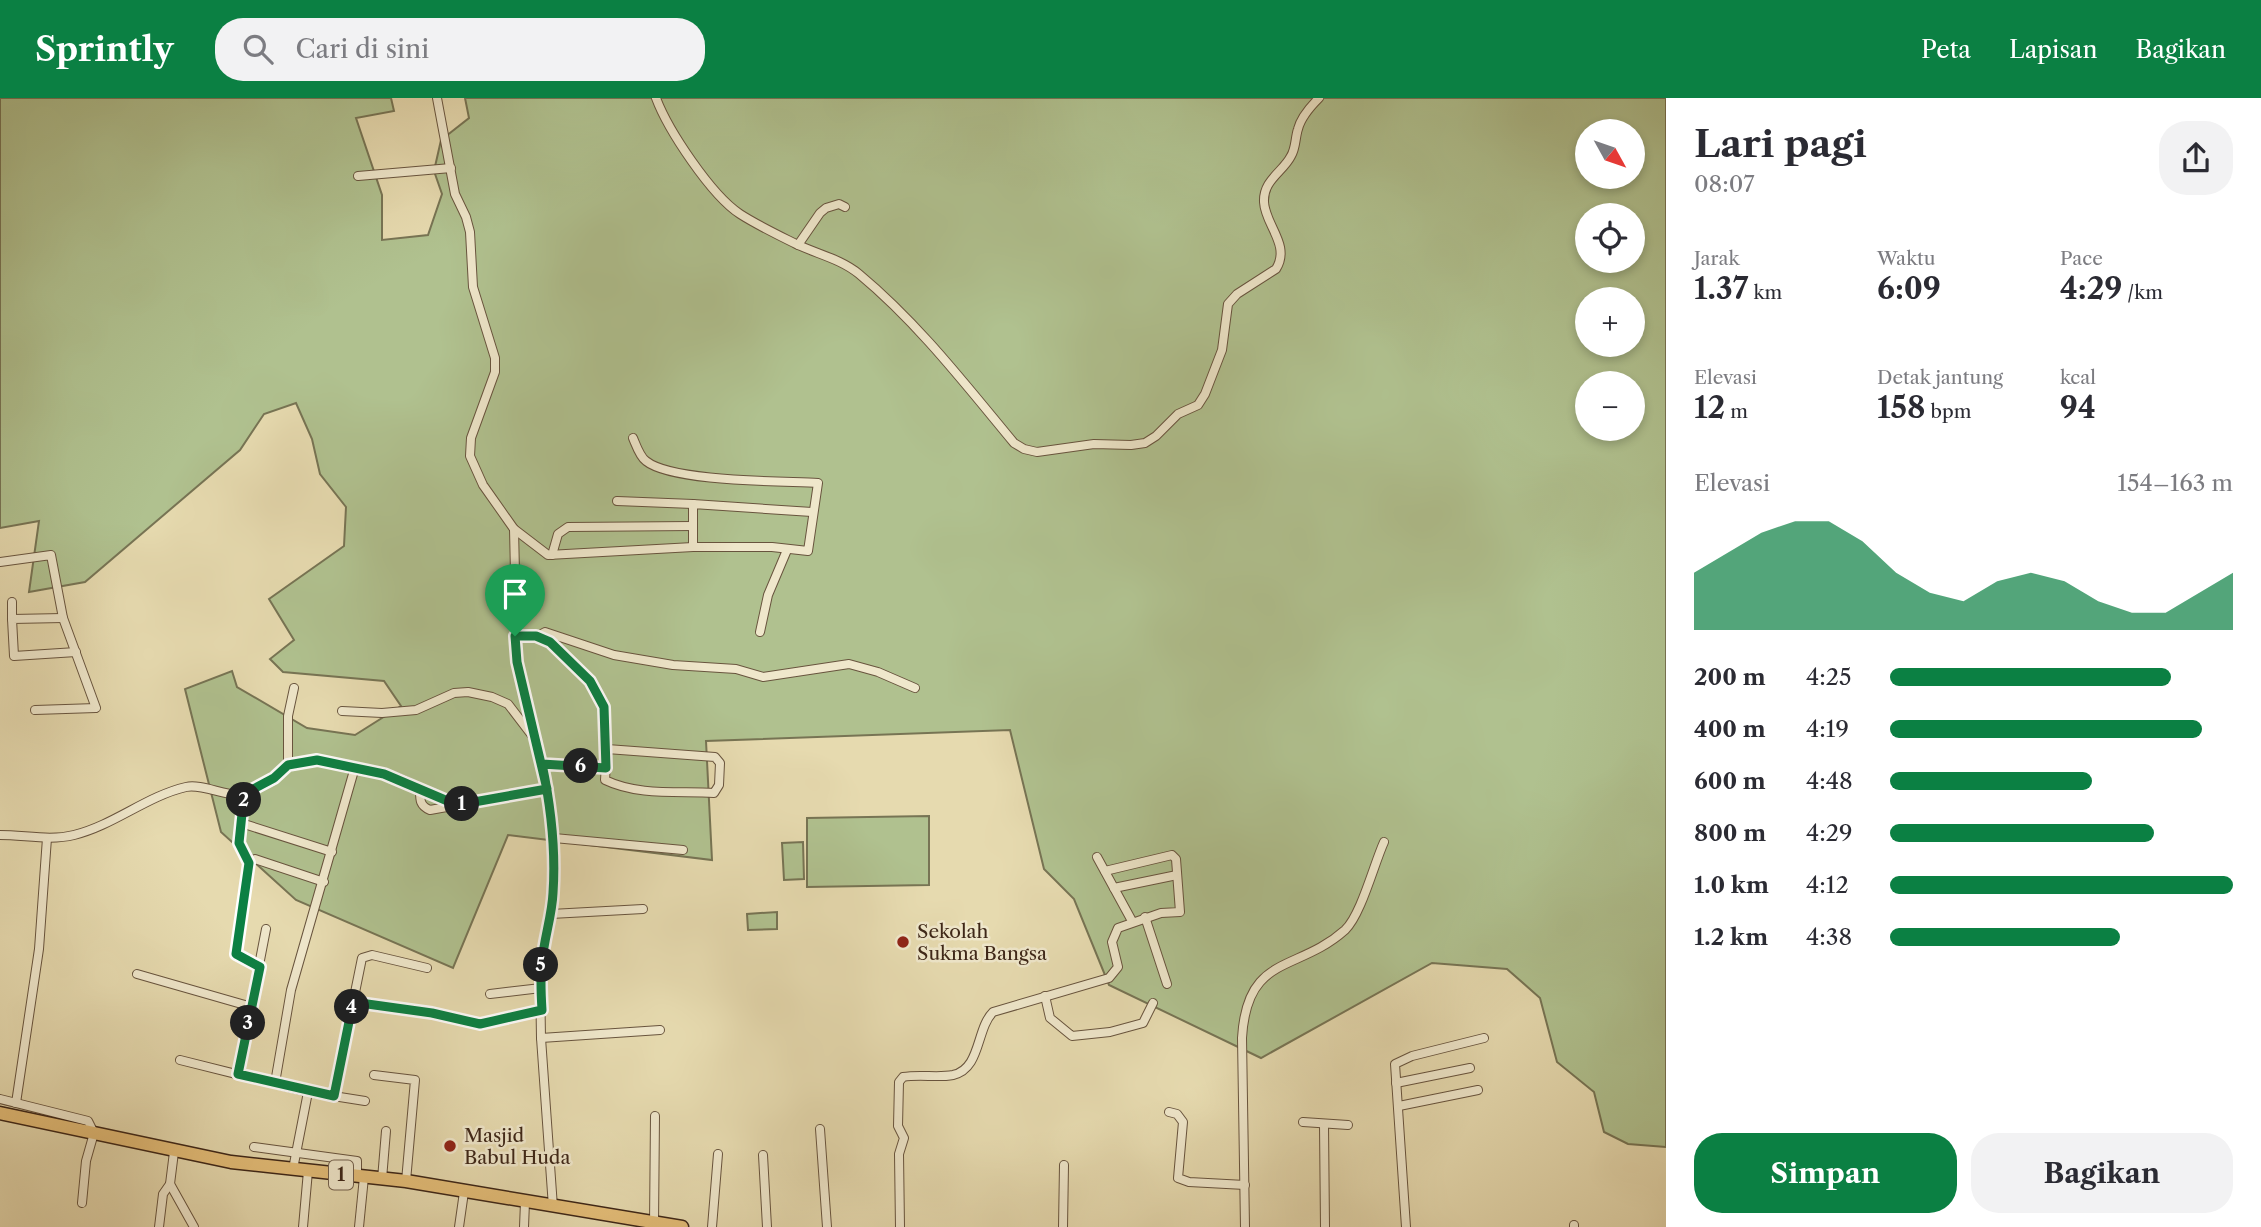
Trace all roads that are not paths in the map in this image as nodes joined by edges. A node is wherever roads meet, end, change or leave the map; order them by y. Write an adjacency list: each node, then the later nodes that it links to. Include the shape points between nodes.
1 (437, 98): 4 (street)
2 (656, 98): 7 (street, via 667,123 726,203)
3 (1319, 98): 7 (street, via 1302,119 1293,153 1265,194 1266,210 1280,243 1280,262 1228,304 1222,350 1202,401 1178,414 1145,443 1077,445 1038,452 1024,449 1014,443 910,320 838,261)
4 (451, 168): 5 (street); 13 (street, via 470,232 474,287 495,358 470,456 483,485)
5 (358, 176)
6 (845, 206): 7 (street, via 826,208)
7 (798, 245)
8 (632, 438): 11 (street, via 645,461 668,471 818,483)
9 (617, 500): 10 (street)
10 (693, 504): 11 (street); 12 (street)
11 (812, 512): 15 (street, via 808,551)
12 (693, 526): 14 (street); 16 (street, via 568,527 558,534)
13 (514, 529): 16 (street, via 539,551); 22 (street)
14 (693, 547): 15 (street); 16 (street)
15 (787, 550): 21 (street, via 765,604)
16 (552, 555)
17 (0, 562): 19 (street, via 51,555)
18 (12, 602): 20 (street)
19 (63, 618): 20 (street); 24 (street)
20 (12, 619): 24 (street, via 13,656)
21 (760, 632)
22 (515, 636): 23 (street); 29 (street)
23 (536, 636): 26 (street, via 545,632 634,659 736,669 763,677 849,664); 30 (street, via 560,650 595,688 604,707)
24 (76, 652): 27 (street, via 96,708)
25 (293, 688): 32 (street)
26 (915, 688)
27 (35, 709)
28 (342, 711): 29 (street, via 415,709 468,692 508,704)
29 (536, 740): 31 (street)
30 (607, 749): 34 (street); 34 (street, via 715,757 720,763 719,785 714,793 633,790 606,780)
31 (542, 764): 34 (street); 36 (street)
32 (288, 765): 33 (street, via 317,760); 37 (street)
33 (355, 767): 35 (street); 45 (street)
34 (606, 768)
35 (418, 787): 38 (street); 38 (street, via 424,807)
36 (547, 789): 38 (street); 42 (street)
37 (244, 794): 39 (street); 41 (street, via 187,786 152,797 76,835)
38 (457, 805)
39 (241, 823): 45 (street); 47 (street, via 239,843)
40 (0, 835): 41 (street)
41 (47, 838): 82 (street, via 39,949)
42 (554, 838): 44 (street); 53 (street)
43 (1384, 842): 105 (street, via 1352,922 1266,977 1244,1008)
44 (683, 850)
45 (332, 852): 50 (street)
46 (1097, 857): 48 (street)
47 (249, 863): 50 (street, via 255,859); 57 (street, via 236,954)
48 (1105, 871): 49 (street, via 1172,855); 51 (street)
49 (1177, 875): 51 (street); 54 (street, via 1180,912)
50 (324, 882): 75 (street, via 291,990)
51 (1114, 888): 55 (street)
52 (643, 909): 53 (street)
53 (551, 914): 61 (street)
54 (1145, 918): 55 (street); 60 (street)
55 (1132, 921): 63 (street, via 1114,932 1115,973)
56 (266, 929): 57 (street)
57 (260, 967): 66 (street)
58 (428, 968): 64 (street, via 366,956 360,962)
59 (137, 974): 66 (street)
60 (1167, 984)
61 (541, 988): 62 (street); 67 (street)
62 (490, 994)
63 (1045, 996): 65 (street, via 1050,1018 1072,1036 1143,1023); 122 (street, via 993,1012 963,1071 946,1076 912,1075 899,1082 898,1126 904,1138 899,1154)
64 (353, 1002): 67 (street, via 480,1024); 79 (street)
65 (1153, 1003)
66 (251, 1007): 73 (street)
67 (542, 1010): 69 (street)
68 (660, 1030): 69 (street)
69 (541, 1038): 109 (street)
70 (1484, 1038): 76 (street, via 1400,1059 1395,1064)
71 (180, 1060): 73 (street)
72 (1470, 1068): 76 (street)
73 (238, 1074): 75 (street)
74 (374, 1075): 103 (street, via 415,1080)
75 (275, 1083): 78 (street)
76 (1396, 1083): 83 (street)
77 (1478, 1090): 83 (street)
78 (308, 1092): 79 (street); 95 (street)
79 (334, 1096): 81 (street)
80 (0, 1099): 82 (street)
81 (365, 1101)
82 (16, 1103): 92 (street, via 84,1119)
83 (1399, 1106): 126 (street)
84 (1169, 1112): 105 (street, via 1183,1122 1178,1178)
85 (0, 1113): 92 (highway, 1)
86 (655, 1116): 111 (street)
87 (1303, 1122): 88 (street)
88 (1324, 1125): 89 (street); 125 (street)
89 (1348, 1125)
90 (820, 1129): 121 (street)
91 (386, 1131): 102 (street)
92 (94, 1133): 94 (highway, 1); 108 (street)
93 (254, 1147): 95 (street)
94 (174, 1152): 99 (highway, 1); 104 (street)
95 (296, 1154): 99 (street); 101 (street, via 357,1161)
96 (718, 1154): 119 (street)
97 (763, 1155): 120 (street)
98 (1065, 1165): 123 (street)
99 (293, 1169): 100 (highway, 1)
100 (308, 1171): 101 (highway, 1); 114 (street)
101 (360, 1177): 102 (highway, 1); 115 (street)
102 (382, 1179): 103 (highway, 1)
103 (406, 1181): 106 (highway, 1)
104 (170, 1184): 112 (street, via 163,1194); 113 (street)
105 (1245, 1185): 124 (street)
106 (464, 1192): 107 (highway, 1); 116 (street)
107 (525, 1202): 109 (highway, 1); 117 (street)
108 (82, 1203)
109 (553, 1207): 110 (highway, 1)
110 (627, 1222): 111 (highway, 1)
111 (654, 1224): 118 (highway, 1)
112 (159, 1227)
113 (194, 1227)
114 (303, 1227)
115 (359, 1227)
116 (459, 1227)
117 (524, 1227)
118 (682, 1227)
119 (712, 1227)
120 (767, 1227)
121 (827, 1227)
122 (900, 1227)
123 (1063, 1227)
124 (1245, 1227)
125 (1325, 1227)
126 (1406, 1227)

